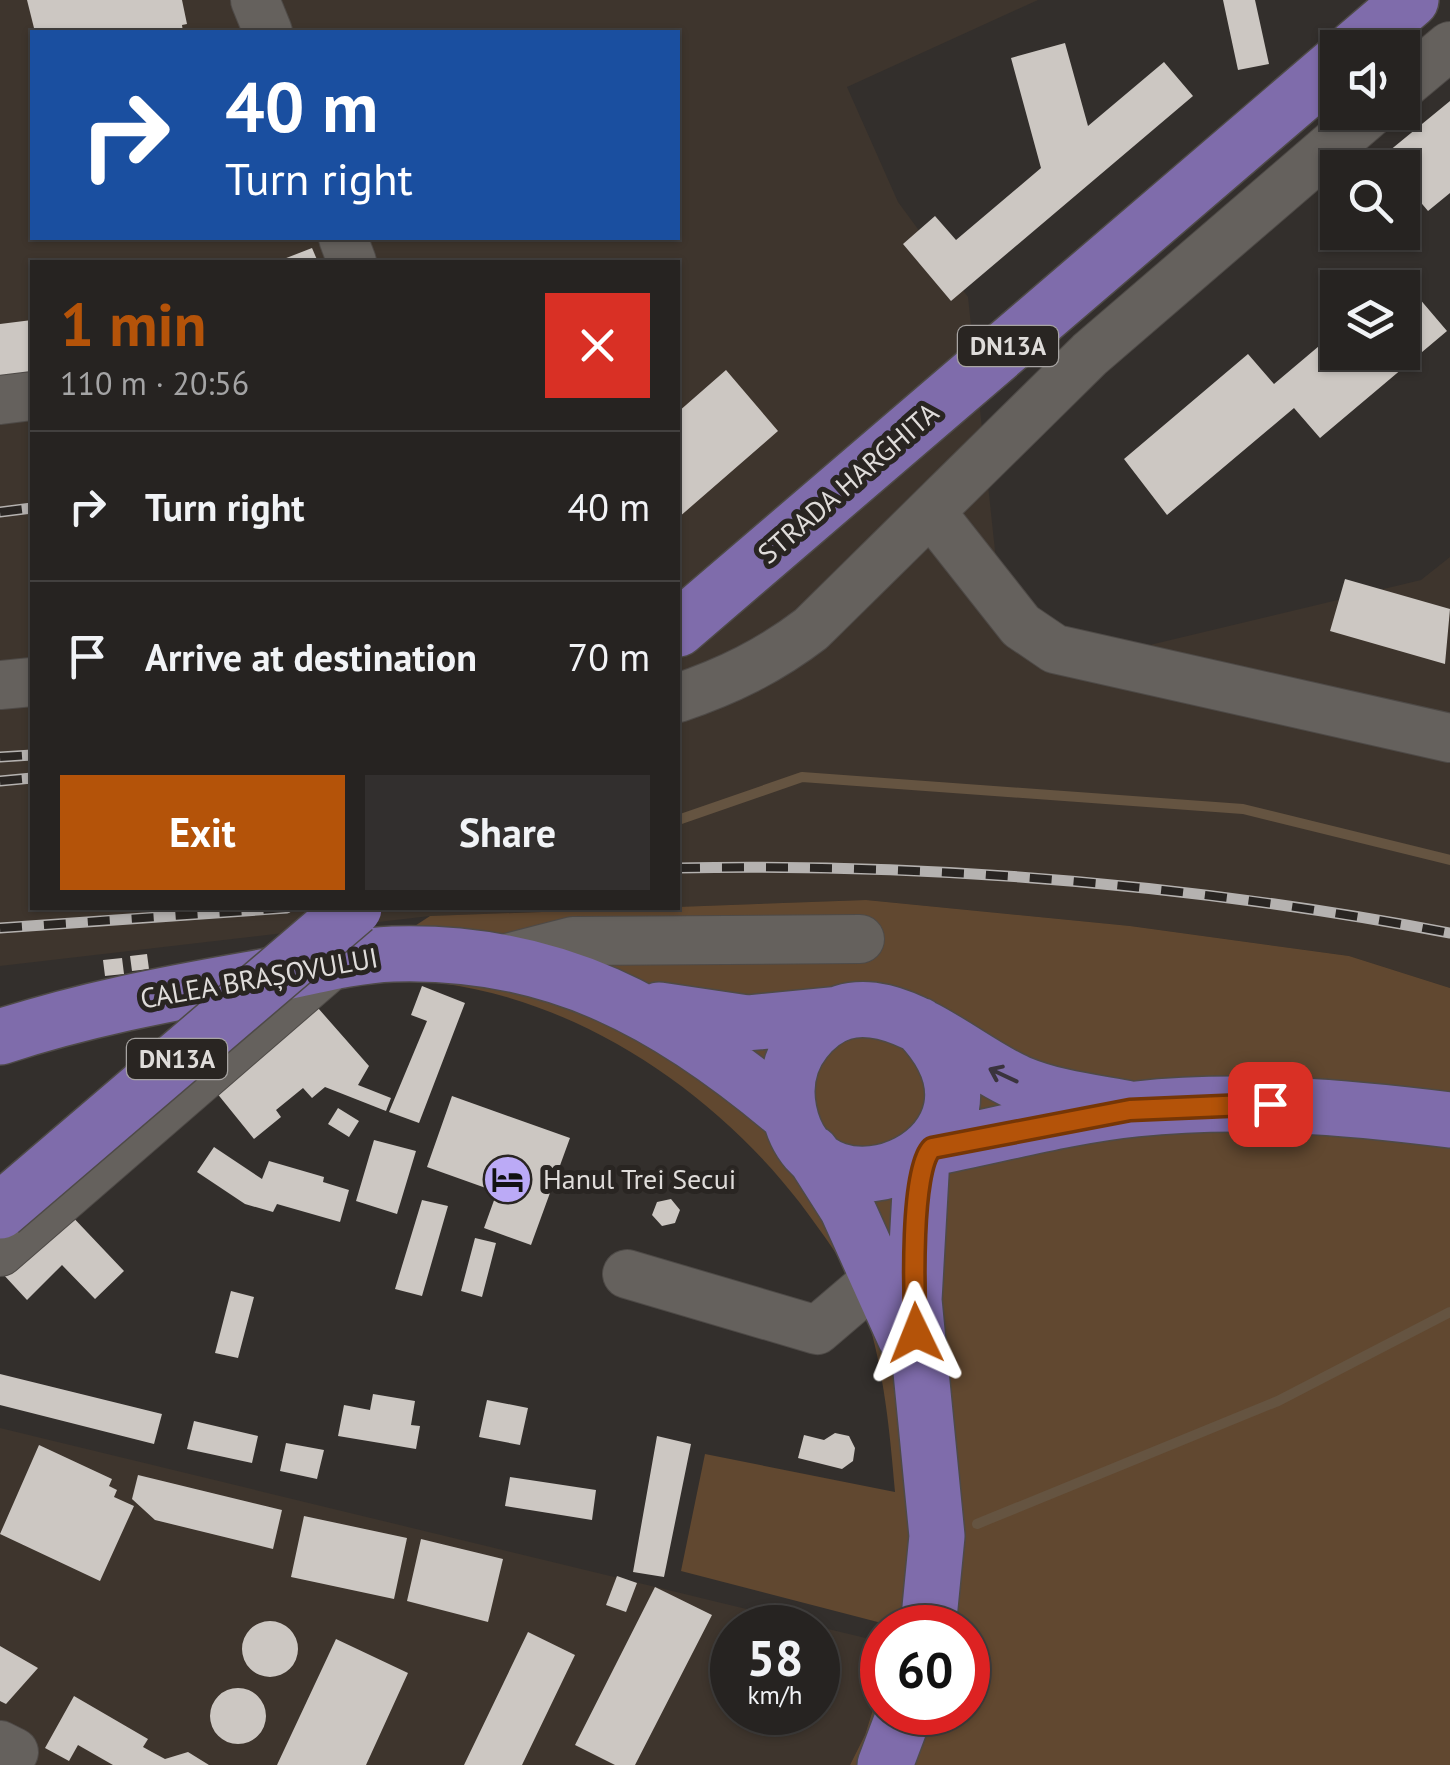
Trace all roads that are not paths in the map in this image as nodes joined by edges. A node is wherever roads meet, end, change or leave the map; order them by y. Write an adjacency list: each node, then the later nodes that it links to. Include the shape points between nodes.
1 (255, 0): 3 (street)
2 (1410, 0): 4 (main road)
3 (267, 30)
4 (1376, 30)
5 (1450, 46): 6 (street)
6 (1420, 71)
7 (1320, 78): 12 (main road, STRADA HARGHITA / DN13A)
8 (1351, 130): 11 (street, via 1090,354)
9 (30, 396): 10 (street)
10 (0, 400)
11 (931, 512): 15 (street, via 780,653); 16 (street, via 1021,626 1055,649)
12 (680, 628)
13 (30, 682): 14 (street)
14 (0, 686)
15 (680, 697)
16 (1450, 738)
17 (352, 910): 29 (main road, DN13A, bridge)
18 (860, 939): 20 (street, via 573,941)
19 (336, 961): 20 (main road, CALEA BRAȘOVULUI, via 441,954); 24 (main road, CALEA BRAȘOVULUI, via 143,997); 30 (street)
20 (495, 962): 21 (main road, CALEA BRAȘOVULUI, via 551,973)
21 (636, 1005): 22 (main road, CALEA BRAȘOVULUI, via 746,1023); 27 (main road, CALEA BRAȘOVULUI, via 698,1043)
22 (839, 1014): 23 (main road, via 866,1008); 27 (main road, via 794,1055 786,1095)
23 (920, 1025): 25 (main road, one-way to 23, via 1023,1084); 28 (main road, via 950,1070 950,1111)
24 (0, 1038)
25 (1130, 1110): 26 (main road, via 1270,1104); 28 (main road)
26 (1450, 1120)
27 (801, 1134): 28 (main road, via 831,1166 878,1175); 32 (main road)
28 (927, 1152): 33 (main road, via 915,1258)
29 (0, 1211)
30 (0, 1252)
31 (627, 1274): 32 (street, via 816,1330)
32 (880, 1277): 33 (main road)
33 (918, 1367): 34 (main road, via 937,1536)
34 (930, 1605)
35 (897, 1735): 38 (main road)
36 (0, 1744): 37 (street, via 14,1752)
37 (6, 1765)
38 (885, 1765)

